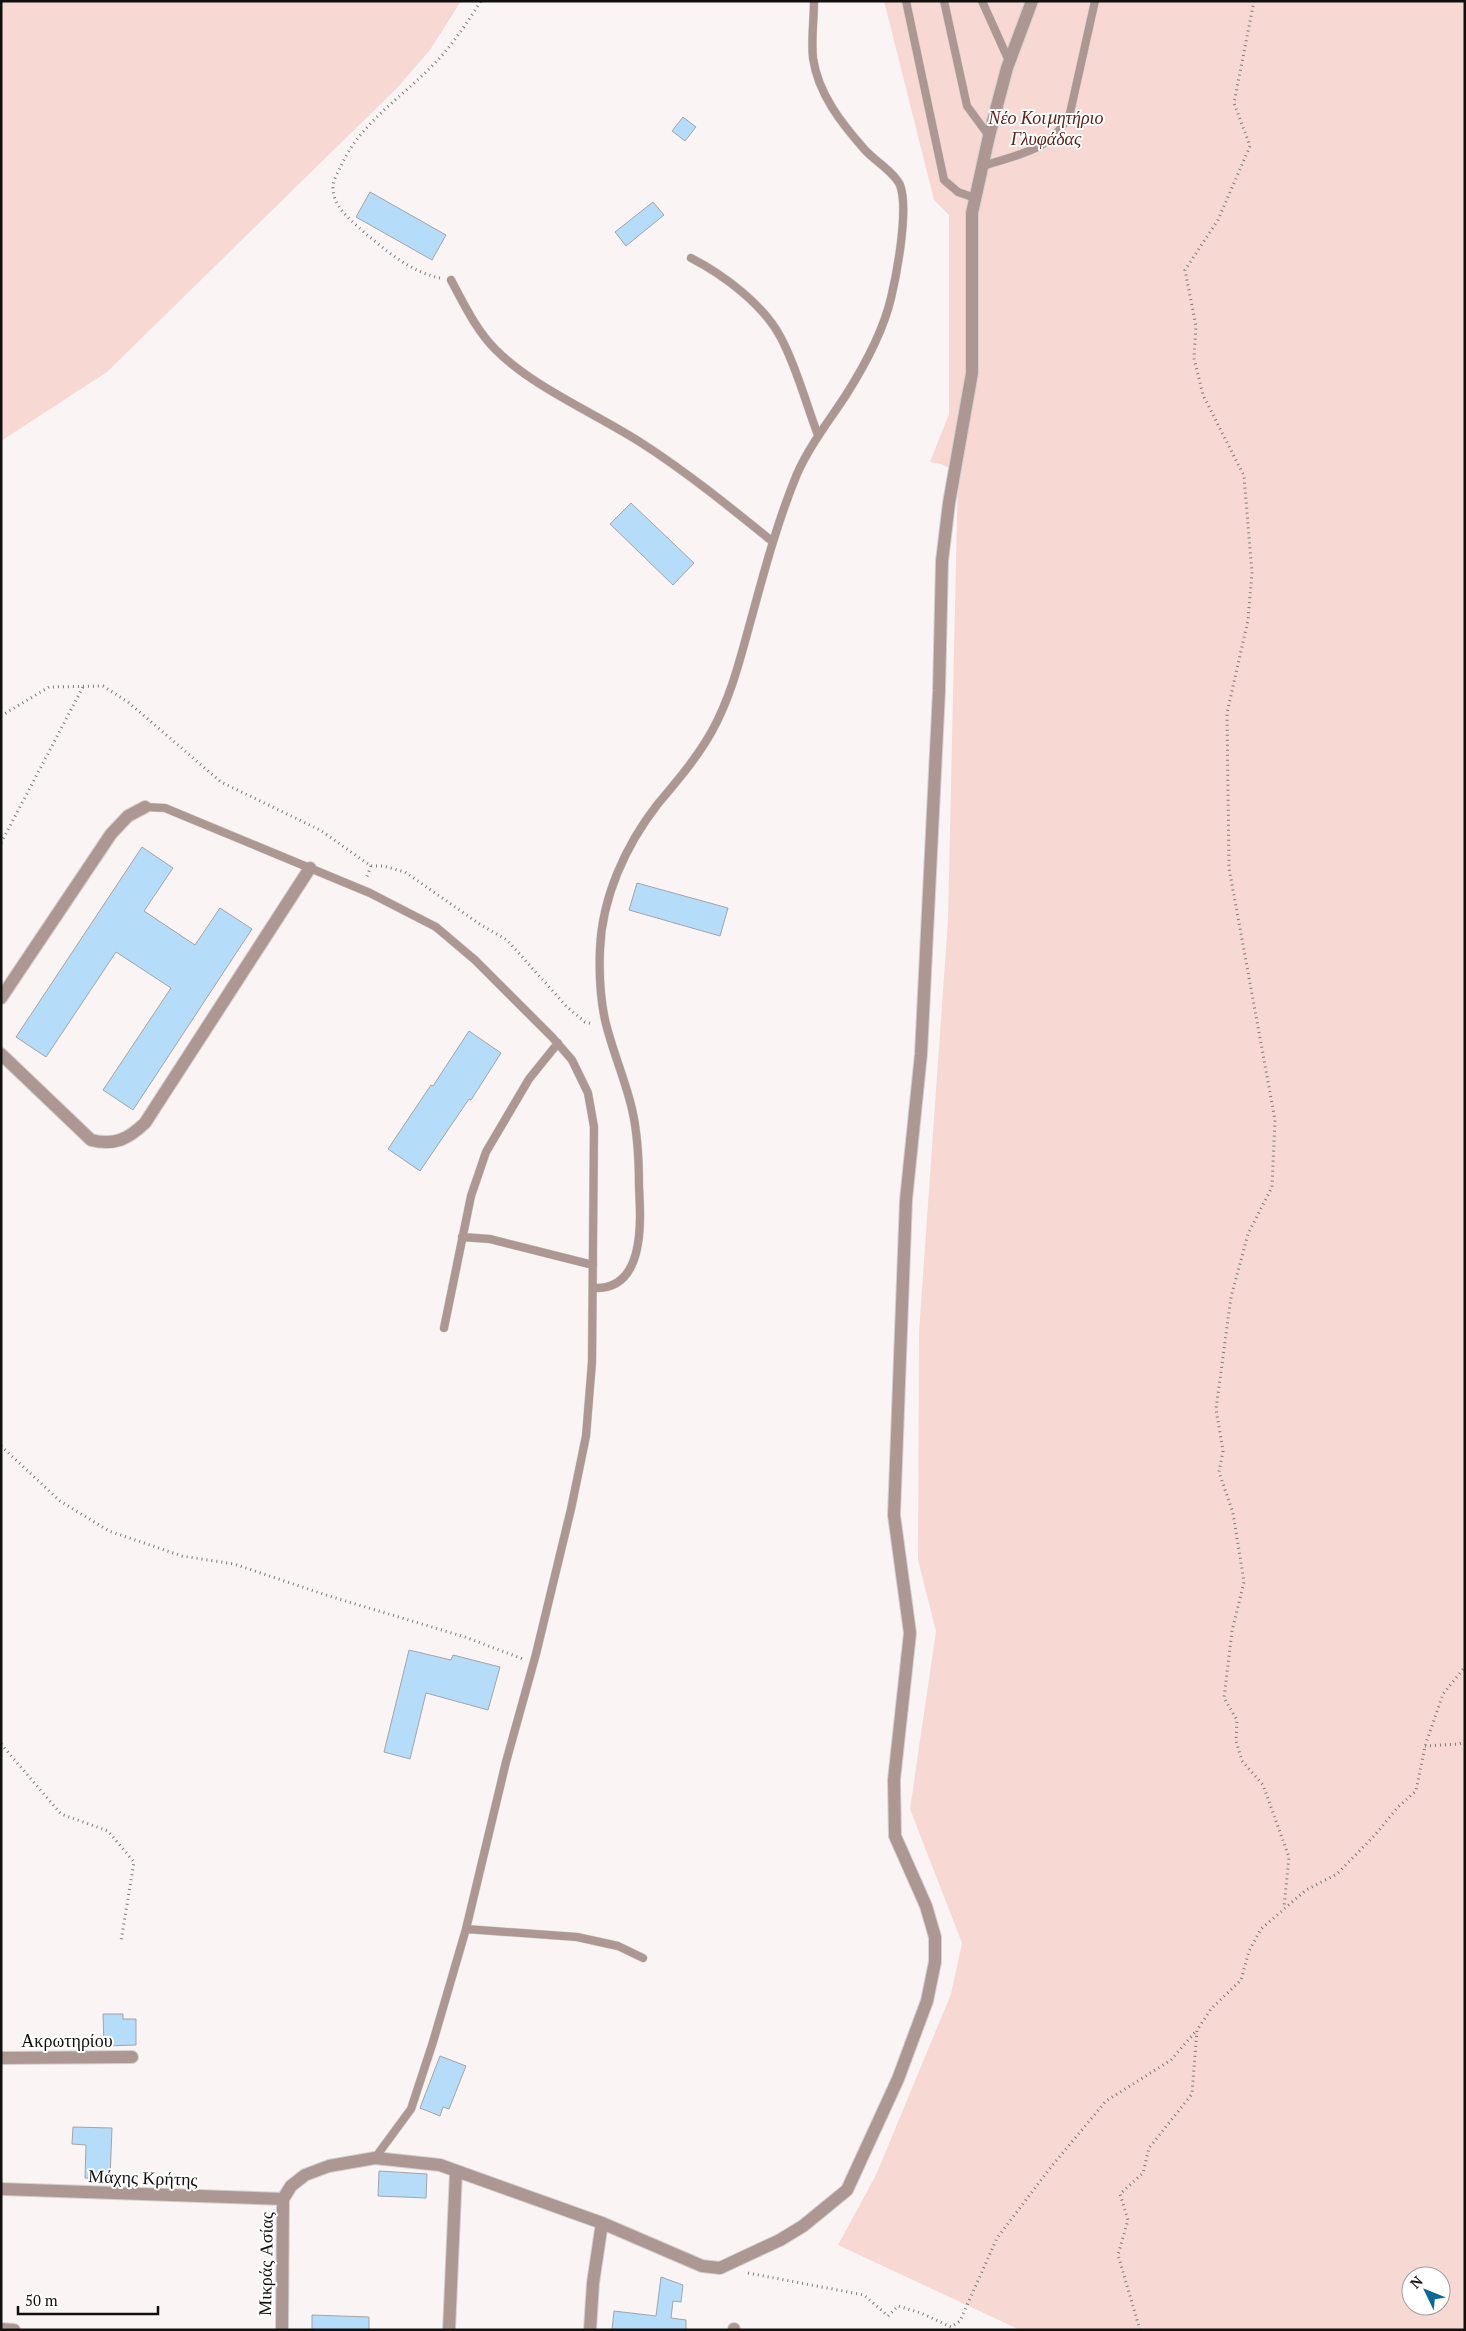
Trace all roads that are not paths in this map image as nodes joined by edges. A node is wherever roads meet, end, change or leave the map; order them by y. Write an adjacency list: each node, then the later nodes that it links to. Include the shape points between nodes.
1 (814, 1): 13 (lane, via 813,57 819,83 841,123 899,182 903,198 900,253 883,328 848,393)
2 (906, 1): 10 (lane, via 944,180 958,192)
3 (944, 1): 8 (lane, via 967,106)
4 (982, 1): 7 (lane)
5 (1032, 1): 7 (street)
6 (1095, 1): 9 (lane, via 1070,113 1059,132 1041,147)
7 (1009, 61): 8 (street)
8 (988, 136): 9 (street)
9 (983, 166): 10 (street)
10 (976, 198): 32 (street, via 972,213 972,373 942,561 939,691 921,1054 906,1200 894,1515 910,1633 894,1780 895,1836 926,1906 935,1937 935,1962 927,2001 898,2079 847,2190 804,2226 720,2268 702,2266)
11 (691, 258): 13 (lane, via 718,272 755,304 781,338)
12 (451, 280): 14 (lane, via 478,329 511,363 643,444)
13 (818, 435): 14 (lane, via 798,472)
14 (773, 542): 22 (lane, via 727,700 693,761 632,842 608,902 600,945 600,983 608,1028 632,1108 638,1144 641,1224 637,1254 627,1274 604,1289)
15 (145, 807): 16 (lane, via 165,808); 17 (street, via 128,816 111,834)
16 (310, 868): 18 (lane, via 436,927 475,960); 19 (street, via 145,1123 131,1136 106,1144 91,1140)
17 (1, 998)
18 (558, 1043): 20 (lane, via 529,1079 486,1152); 21 (lane, via 572,1060 588,1093 594,1127)
19 (1, 1054)
20 (462, 1237): 21 (lane, via 490,1239); 23 (lane)
21 (593, 1265): 22 (lane)
22 (593, 1288): 24 (lane, via 586,1436 571,1509)
23 (444, 1328)
24 (466, 1929): 25 (lane, via 577,1937 618,1946); 28 (lane, via 411,2109)
25 (643, 1958)
26 (132, 2057): 27 (street, Ακρωτηρίου)
27 (1, 2058)
28 (375, 2158): 29 (street, via 440,2165); 31 (street, via 329,2166 305,2175 291,2186)
29 (456, 2172): 32 (street); 36 (street)
30 (1, 2189): 31 (street, Μάχης Κρήτης)
31 (283, 2199): 35 (street, Μικράς Ασίας)
32 (602, 2223): 37 (street)
33 (1, 2329): 34 (street)
34 (14, 2330)
35 (282, 2330)
36 (449, 2330)
37 (590, 2330)

